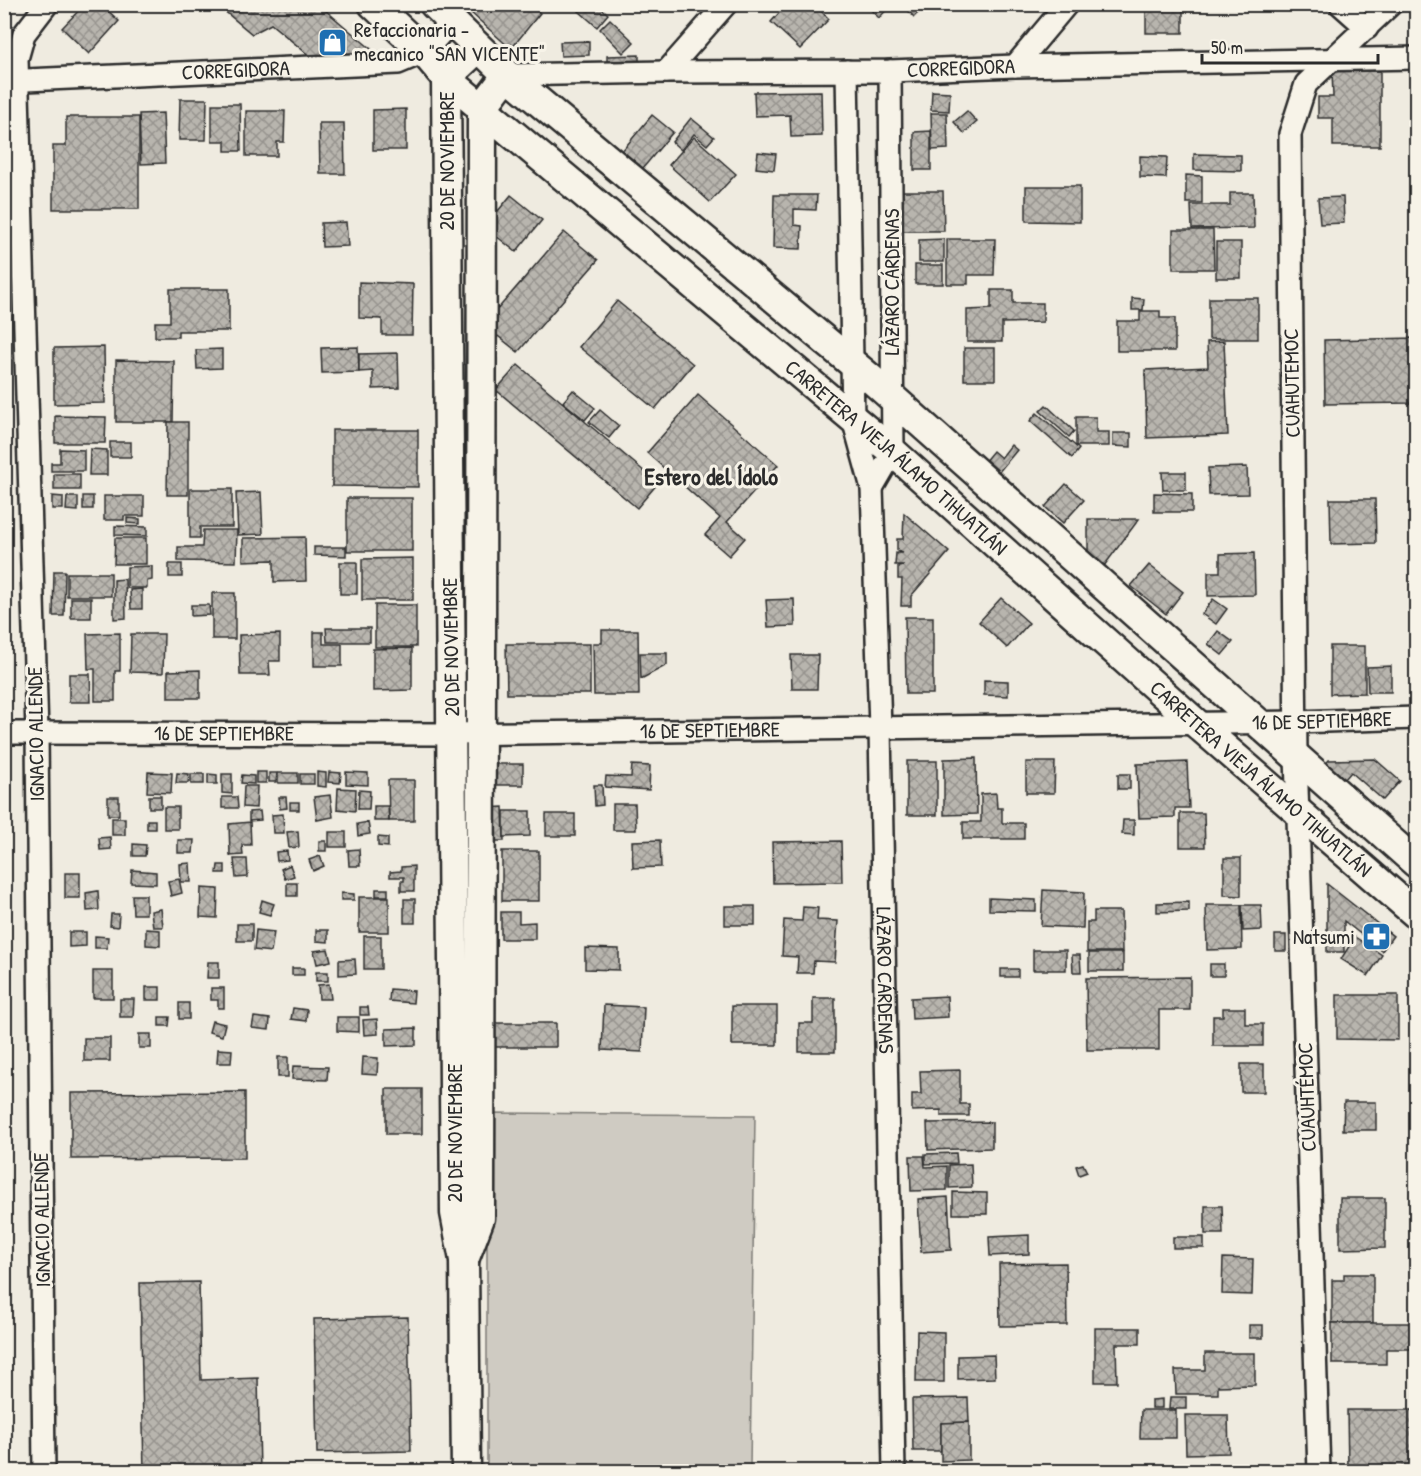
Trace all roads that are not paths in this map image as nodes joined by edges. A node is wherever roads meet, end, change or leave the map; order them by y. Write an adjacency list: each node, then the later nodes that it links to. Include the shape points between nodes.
1 (47, 4): 19 (street, IGNACIO ALLENDE, via 24,34)
2 (373, 4): 10 (main road, CARRETERA VIEJA ÁLAMO TIHUATLÁN)
3 (726, 4): 16 (street)
4 (1067, 4): 13 (street)
5 (1340, 4): 8 (street)
6 (1391, 4): 8 (street, CUAHUTEMOC)
7 (443, 13): 9 (main road, CARRETERA VIEJA ÁLAMO TIHUATLÁN); 10 (street, CORREGIDORA)
8 (1367, 28): 12 (street, CUAHUTEMOC)
9 (478, 48): 17 (main road, CARRETERA VIEJA ÁLAMO TIHUATLÁN); 18 (main road, 20 DE NOVIEMBRE)
10 (424, 52): 18 (main road, CARRETERA VIEJA ÁLAMO TIHUATLÁN); 19 (street, CORREGIDORA, via 398,63)
11 (1416, 58): 12 (street, CORREGIDORA)
12 (1334, 59): 13 (street, CORREGIDORA); 30 (street, CUAHUTEMOC, via 1306,84 1290,134)
13 (1015, 66): 15 (street, CORREGIDORA)
14 (847, 71): 15 (street, CORREGIDORA); 16 (street, CORREGIDORA); 21 (street, LÁZARO CÁRDENAS)
15 (890, 71): 22 (street, LÁZARO CÁRDENAS)
16 (666, 72): 17 (street, CORREGIDORA)
17 (507, 75): 20 (main road, 20 DE NOVIEMBRE); 21 (main road, CARRETERA VIEJA ÁLAMO TIHUATLÁN)
18 (446, 78): 20 (main road, CARRETERA VIEJA ÁLAMO TIHUATLÁN); 23 (main road, 20 DE NOVIEMBRE)
19 (11, 81): 34 (street, IGNACIO ALLENDE)
20 (482, 108): 24 (main road, 20 DE NOVIEMBRE); 25 (main road, CARRETERA VIEJA ÁLAMO TIHUATLÁN)
21 (851, 363): 22 (main road, CARRETERA VIEJA ÁLAMO TIHUATLÁN); 25 (street, LÁZARO CÁRDENAS)
22 (893, 399): 26 (street, LÁZARO CÁRDENAS); 29 (main road, CARRETERA VIEJA ÁLAMO TIHUATLÁN)
23 (449, 403): 24 (main road); 36 (main road, 20 DE NOVIEMBRE)
24 (481, 403): 35 (main road, 20 DE NOVIEMBRE)
25 (853, 418): 26 (main road, CARRETERA VIEJA ÁLAMO TIHUATLÁN); 27 (street, LÁZARO CÁRDENAS)
26 (893, 453): 27 (street); 31 (main road, CARRETERA VIEJA ÁLAMO TIHUATLÁN)
27 (872, 488): 32 (street, LÁZARO CÁRDENAS)
28 (1416, 718): 30 (street, 16 DE SEPTIEMBRE)
29 (1258, 722): 30 (street, 16 DE SEPTIEMBRE); 31 (street, 16 DE SEPTIEMBRE); 37 (main road, CARRETERA VIEJA ÁLAMO TIHUATLÁN)
30 (1296, 722): 37 (street, CUAUHTÉMOC)
31 (1197, 724): 32 (street, 16 DE SEPTIEMBRE); 38 (main road, CARRETERA VIEJA ÁLAMO TIHUATLÁN)
32 (880, 728): 35 (street, 16 DE SEPTIEMBRE); 44 (street, LÁZARO CÁRDENAS)
33 (4, 733): 34 (street, 16 DE SEPTIEMBRE)
34 (37, 733): 36 (street, 16 DE SEPTIEMBRE); 42 (street, IGNACIO ALLENDE)
35 (480, 733): 36 (street, 16 DE SEPTIEMBRE); 41 (main road, 20 DE NOVIEMBRE, via 480,1218)
36 (452, 734): 41 (main road, 20 DE NOVIEMBRE, via 455,1212)
37 (1296, 756): 38 (street, CUAUHTÉMOC); 39 (main road, CARRETERA VIEJA ÁLAMO TIHUATLÁN)
38 (1299, 810): 40 (main road, CARRETERA VIEJA ÁLAMO TIHUATLÁN); 45 (street, CUAUHTÉMOC)
39 (1416, 863)
40 (1416, 914)
41 (464, 1260): 43 (main road, 20 DE NOVIEMBRE)
42 (44, 1472)
43 (466, 1472)
44 (894, 1472)
45 (1319, 1472)

